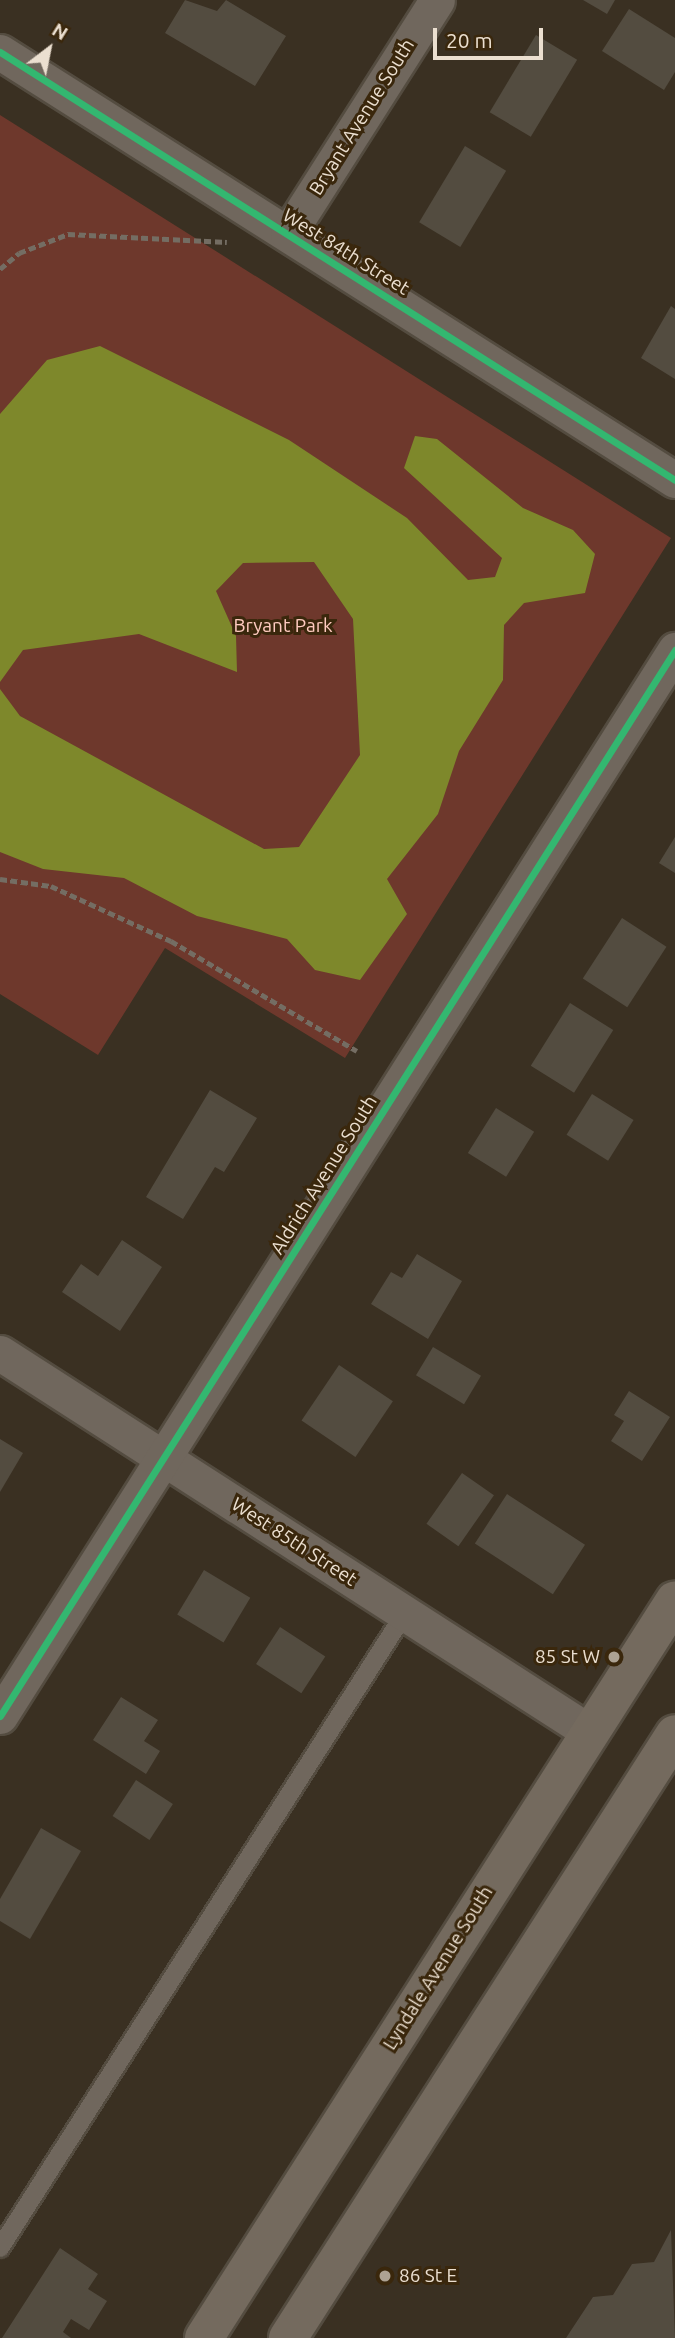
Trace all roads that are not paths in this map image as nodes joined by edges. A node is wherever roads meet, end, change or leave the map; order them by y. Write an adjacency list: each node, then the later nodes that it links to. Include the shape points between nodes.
1 (437, 0): 3 (street, Bryant Avenue South)
2 (0, 52): 3 (street, West 84th Street)
3 (288, 234): 4 (street, West 84th Street)
4 (675, 480)
5 (675, 650): 7 (street, Aldrich Avenue South)
6 (0, 1353): 7 (street, West 85th Street)
7 (163, 1458): 9 (street, West 85th Street); 10 (street, Aldrich Avenue South)
8 (675, 1600): 11 (main road, Lyndale Avenue South)
9 (405, 1613): 11 (street, West 85th Street); 13 (lane)
10 (0, 1716)
11 (588, 1731): 14 (main road, Lyndale Avenue South)
12 (675, 1734): 15 (main road)
13 (0, 2248)
14 (204, 2338)
15 (288, 2338)

